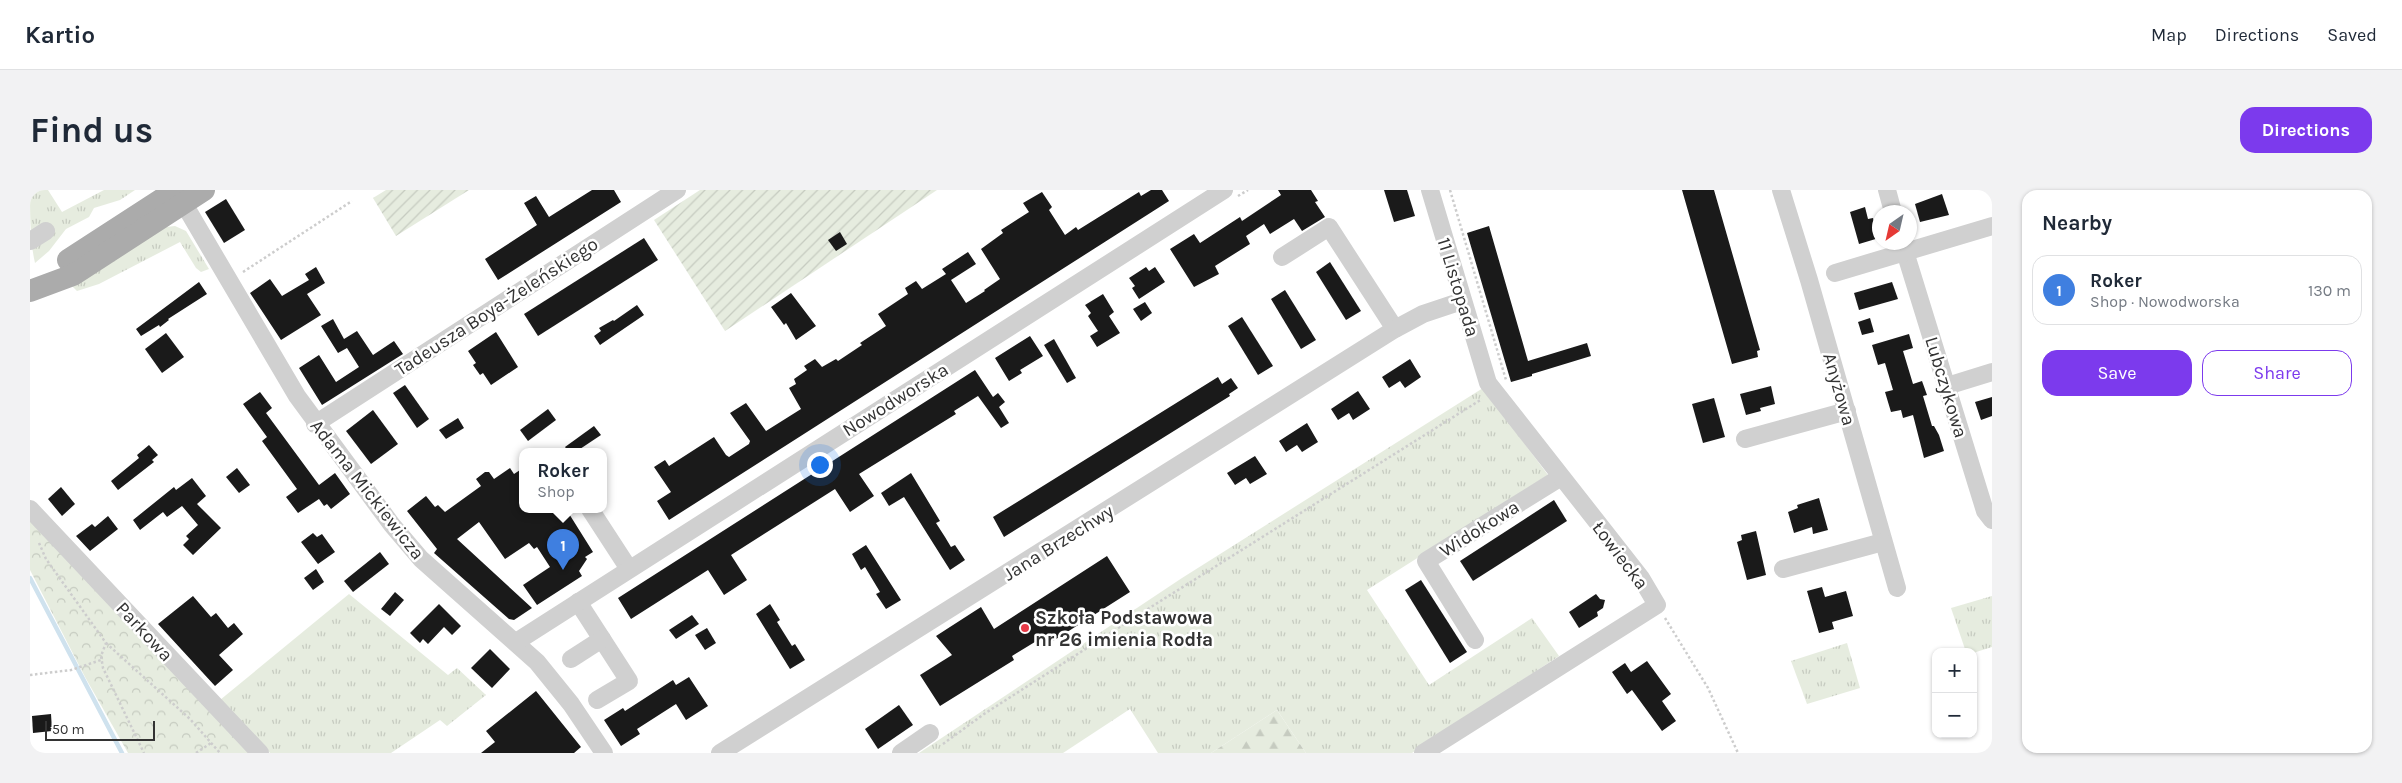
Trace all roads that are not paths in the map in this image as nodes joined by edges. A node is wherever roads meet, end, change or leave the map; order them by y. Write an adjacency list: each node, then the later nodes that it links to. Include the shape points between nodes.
1 (204, 190): 7 (main road)
2 (677, 190): 24 (street, Tadeusza Boya-Żeleńskiego)
3 (1224, 190): 31 (street, Nowodworska)
4 (1430, 190): 18 (street, 11 Listopada)
5 (1781, 190): 23 (street, Anyżowa)
6 (1887, 190): 8 (street)
7 (178, 193): 17 (main road, via 64,263); 24 (street, Adama Mickiewicza)
8 (1892, 205)
9 (1992, 226): 12 (street)
10 (46, 231): 11 (street)
11 (30, 241)
12 (1917, 245)
13 (1898, 250): 16 (street)
14 (1905, 250): 21 (street, Lubczykowa)
15 (1282, 257): 19 (street, via 1329,227)
16 (1834, 273)
17 (34, 288)
18 (1462, 301): 19 (street, Jana Brzechwy, via 1423,314); 22 (street, 11 Listopada)
19 (1396, 329): 43 (street, Jana Brzechwy)
20 (1992, 372): 21 (street)
21 (1947, 386): 29 (street, Lubczykowa, via 1985,511)
22 (1497, 388): 26 (street, Łowiecka)
23 (1847, 411): 25 (street); 30 (street, Anyżowa)
24 (315, 424): 37 (street, Adama Mickiewicza, via 411,548)
25 (1745, 439)
26 (1561, 477): 36 (street, Widokowa, via 1426,561); 45 (street, Łowiecka, via 1641,578 1657,605)
27 (32, 510): 41 (street, Parkowa)
28 (593, 513): 31 (street)
29 (1992, 520)
30 (1883, 542): 32 (street); 33 (street, Anyżowa)
31 (628, 569): 34 (street, Nowodworska)
32 (1783, 569)
33 (1897, 588)
34 (578, 602): 35 (street); 37 (street, Nowodworska)
35 (602, 639): 38 (street); 39 (street, via 629,680)
36 (1475, 640)
37 (516, 642): 42 (street, Adama Mickiewicza, via 571,704)
38 (571, 659)
39 (597, 700)
40 (933, 741): 44 (street)
41 (260, 753)
42 (604, 753)
43 (720, 753)
44 (901, 753)
45 (1423, 753)

